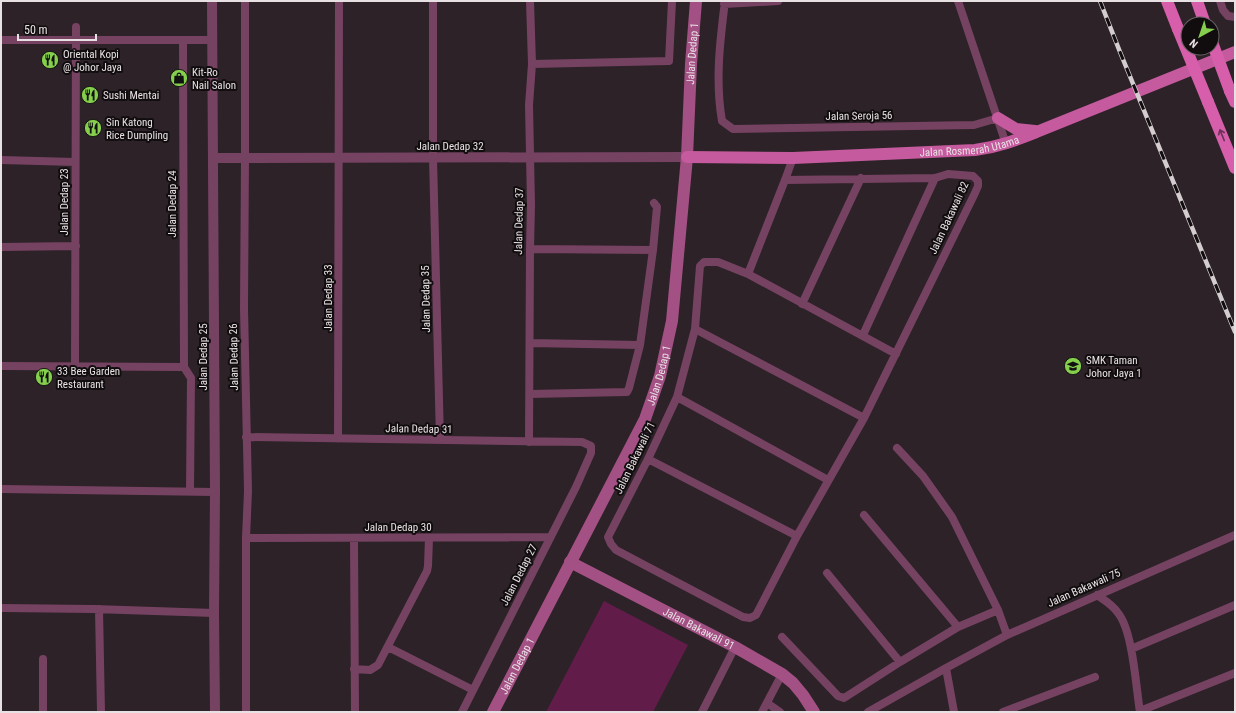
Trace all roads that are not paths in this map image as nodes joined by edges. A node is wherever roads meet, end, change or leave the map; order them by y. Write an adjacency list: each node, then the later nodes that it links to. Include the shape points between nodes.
1 (212, 1): 20 (street, Jalan Dedap 25)
2 (245, 1): 28 (street, Jalan Dedap 26)
3 (339, 1): 31 (street, Jalan Dedap 33)
4 (433, 1): 32 (street, Jalan Dedap 35)
5 (530, 1): 23 (street, Jalan Dedap 37)
6 (672, 1): 23 (street, via 669,61)
7 (696, 1): 29 (main road, Jalan Dedap 1)
8 (778, 1): 13 (street)
9 (958, 1): 25 (street)
10 (1167, 1): 37 (highway, one-way to 10, bridge)
11 (1197, 1): 14 (highway)
12 (1220, 1): 15 (street, via 1223,10)
13 (724, 2): 25 (street, Jalan Seroja 56, via 718,64 720,107 722,121 733,129 974,125)
14 (1203, 16)
15 (1234, 18)
16 (76, 27): 18 (street, Jalan Dedap 23)
17 (1, 40): 18 (street)
18 (75, 40): 19 (street); 36 (street, Jalan Dedap 23)
19 (183, 40): 20 (street); 55 (street, Jalan Dedap 24)
20 (212, 40): 30 (street, Jalan Dedap 25)
21 (1235, 52): 26 (main road, Jalan Rosmerah Utama)
22 (1217, 56): 24 (highway, bridge)
23 (532, 64): 33 (street, Jalan Dedap 37)
24 (1233, 96)
25 (998, 118): 26 (main road, via 1016,129); 27 (street)
26 (1039, 131): 27 (main road, Jalan Rosmerah Utama)
27 (1006, 144): 34 (main road, Jalan Rosmerah Utama, via 975,150)
28 (245, 157): 30 (street, Jalan Dedap 32); 31 (street, Jalan Dedap 32); 59 (street, Jalan Dedap 26)
29 (687, 157): 33 (street, Jalan Dedap 32); 34 (main road, Jalan Rosmerah Utama); 77 (main road, Jalan Dedap 1, via 672,321 660,376 645,419)
30 (214, 158): 69 (street, Jalan Dedap 25)
31 (340, 158): 32 (street, Jalan Dedap 32); 60 (street, Jalan Dedap 33)
32 (433, 158): 33 (street, Jalan Dedap 32); 61 (street, Jalan Dedap 35)
33 (530, 158): 44 (street, Jalan Dedap 37)
34 (793, 158): 40 (street)
35 (1, 160): 36 (street)
36 (75, 162): 42 (street, Jalan Dedap 23)
37 (1235, 168)
38 (861, 178): 39 (street, Jalan Bakawali 82); 40 (street, Jalan Bakawali 82); 47 (street)
39 (935, 178): 49 (street); 52 (street, Jalan Bakawali 82, via 948,174 973,176 978,181 978,186)
40 (786, 180): 46 (street)
41 (654, 202): 45 (street, via 657,207)
42 (76, 246): 43 (street); 53 (street, Jalan Dedap 23)
43 (1, 247)
44 (530, 249): 45 (street); 50 (street, Jalan Dedap 37)
45 (653, 250): 51 (street)
46 (748, 274): 47 (street); 48 (street, Jalan Bakawali 71, via 718,262 704,262 700,266)
47 (802, 304): 49 (street)
48 (695, 329): 57 (street, Jalan Bakawali 71); 58 (street)
49 (862, 335): 52 (street)
50 (530, 343): 51 (street); 56 (street, Jalan Dedap 37)
51 (640, 345): 56 (street, via 626,392)
52 (896, 354): 58 (street)
53 (75, 365): 54 (street); 55 (street)
54 (1, 366)
55 (184, 367): 68 (street, via 191,378)
56 (530, 394): 62 (street, Jalan Dedap 37)
57 (677, 397): 65 (street, Jalan Bakawali 71); 66 (street)
58 (864, 418): 66 (street)
59 (246, 437): 60 (street, Jalan Dedap 31); 74 (street, Jalan Dedap 26)
60 (338, 439): 61 (street, Jalan Dedap 31)
61 (440, 440): 62 (street, Jalan Dedap 31)
62 (530, 442): 63 (street, Jalan Dedap 31, via 582,442)
63 (591, 446): 73 (street, Jalan Dedap 27, via 591,453)
64 (897, 448): 83 (street, via 923,476 952,517)
65 (648, 459): 72 (street); 72 (street, Jalan Bakawali 71, via 608,537 611,544 616,550 743,617 750,618 756,615)
66 (828, 480): 72 (street)
67 (1, 489): 68 (street)
68 (190, 491): 69 (street)
69 (215, 492): 84 (street, Jalan Dedap 25)
70 (864, 515): 85 (street)
71 (1235, 535): 79 (street, Jalan Bakawali 75)
72 (797, 536)
73 (550, 537): 76 (street, Jalan Dedap 30); 98 (street, Jalan Dedap 27)
74 (246, 538): 75 (street, Jalan Dedap 30); 103 (street, Jalan Dedap 26)
75 (354, 538): 76 (street, Jalan Dedap 30); 94 (street)
76 (429, 538): 88 (street, via 427,571)
77 (570, 562): 89 (main road, Jalan Bakawali 91); 106 (main road, Jalan Dedap 1)
78 (827, 573): 92 (street)
79 (1097, 595): 86 (street, Jalan Bakawali 75); 90 (street, via 1112,606 1122,618)
80 (1235, 605): 90 (street)
81 (1, 608): 82 (street)
82 (99, 609): 84 (street); 101 (street)
83 (998, 610): 85 (street); 86 (street)
84 (214, 613): 102 (street, Jalan Dedap 25)
85 (958, 627): 92 (street)
86 (1007, 635): 93 (street, Jalan Bakawali 75)
87 (782, 636): 92 (street, via 841,698 848,697)
88 (388, 647): 94 (street, via 373,669); 98 (street)
89 (735, 647): 96 (main road, Jalan Bakawali 91); 107 (street)
90 (1131, 649): 114 (street)
91 (43, 659): 100 (street)
92 (900, 662)
93 (946, 668): 111 (street, Jalan Bakawali 75); 112 (street)
94 (354, 669): 104 (street)
95 (1235, 673): 114 (street)
96 (782, 674): 99 (street); 110 (main road, Jalan Bakawali 91, via 793,683)
97 (1095, 677): 113 (street)
98 (473, 690): 105 (street, Jalan Dedap 27)
99 (767, 703): 108 (street); 109 (street)
100 (43, 712)
101 (101, 712)
102 (215, 712)
103 (246, 712)
104 (355, 712)
105 (462, 712)
106 (493, 712)
107 (702, 712)
108 (762, 712)
109 (780, 712)
110 (814, 712)
111 (868, 712)
112 (954, 712)
113 (1003, 712)
114 (1140, 712)

